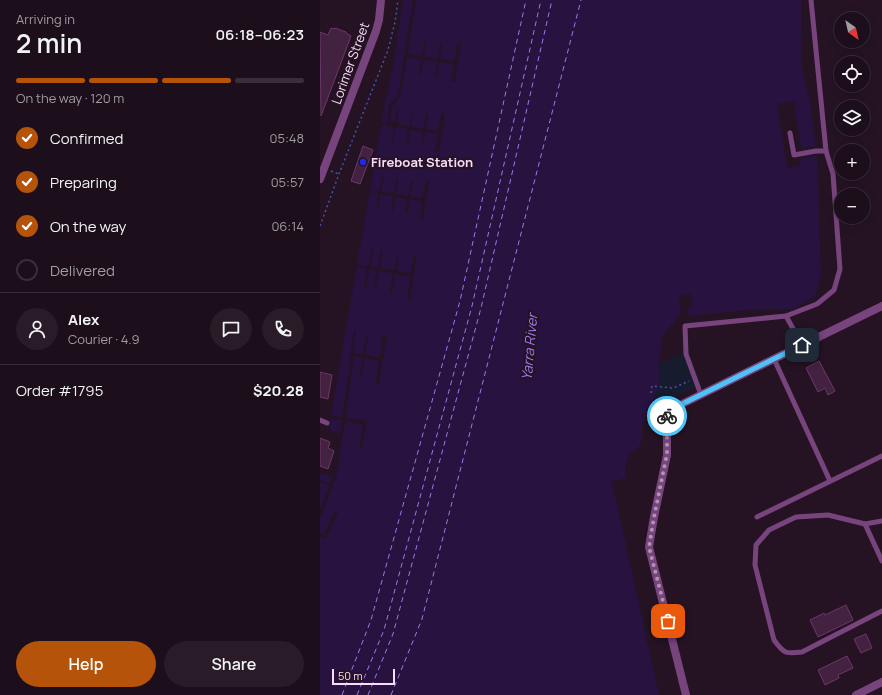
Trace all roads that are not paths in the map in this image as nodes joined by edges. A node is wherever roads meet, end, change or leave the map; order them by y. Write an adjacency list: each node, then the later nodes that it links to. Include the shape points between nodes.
1 (381, 0): 5 (street, Lorimer Street, via 376,31)
2 (811, 0): 4 (lane)
3 (790, 133): 4 (lane, via 794,155)
4 (826, 151): 8 (lane, via 833,174 840,269 834,290 817,304)
5 (323, 161): 6 (street, Lorimer Street)
6 (320, 179)
7 (882, 306): 9 (street)
8 (786, 316): 9 (lane); 11 (lane, via 685,326 686,354)
9 (802, 345): 10 (street)
10 (774, 359): 11 (street); 15 (lane)
11 (701, 395): 22 (street, via 672,409 667,416 667,454 649,547)
12 (320, 420): 13 (lane)
13 (328, 423)
14 (882, 456): 15 (lane)
15 (830, 481): 16 (lane)
16 (757, 517)
17 (882, 521): 18 (lane)
18 (864, 524): 19 (lane); 20 (lane, via 828,515 796,517 769,530 756,545 755,565 774,640 780,649 789,654 802,652)
19 (882, 561)
20 (882, 611)
21 (882, 682): 23 (street)
22 (686, 695)
23 (856, 695)

